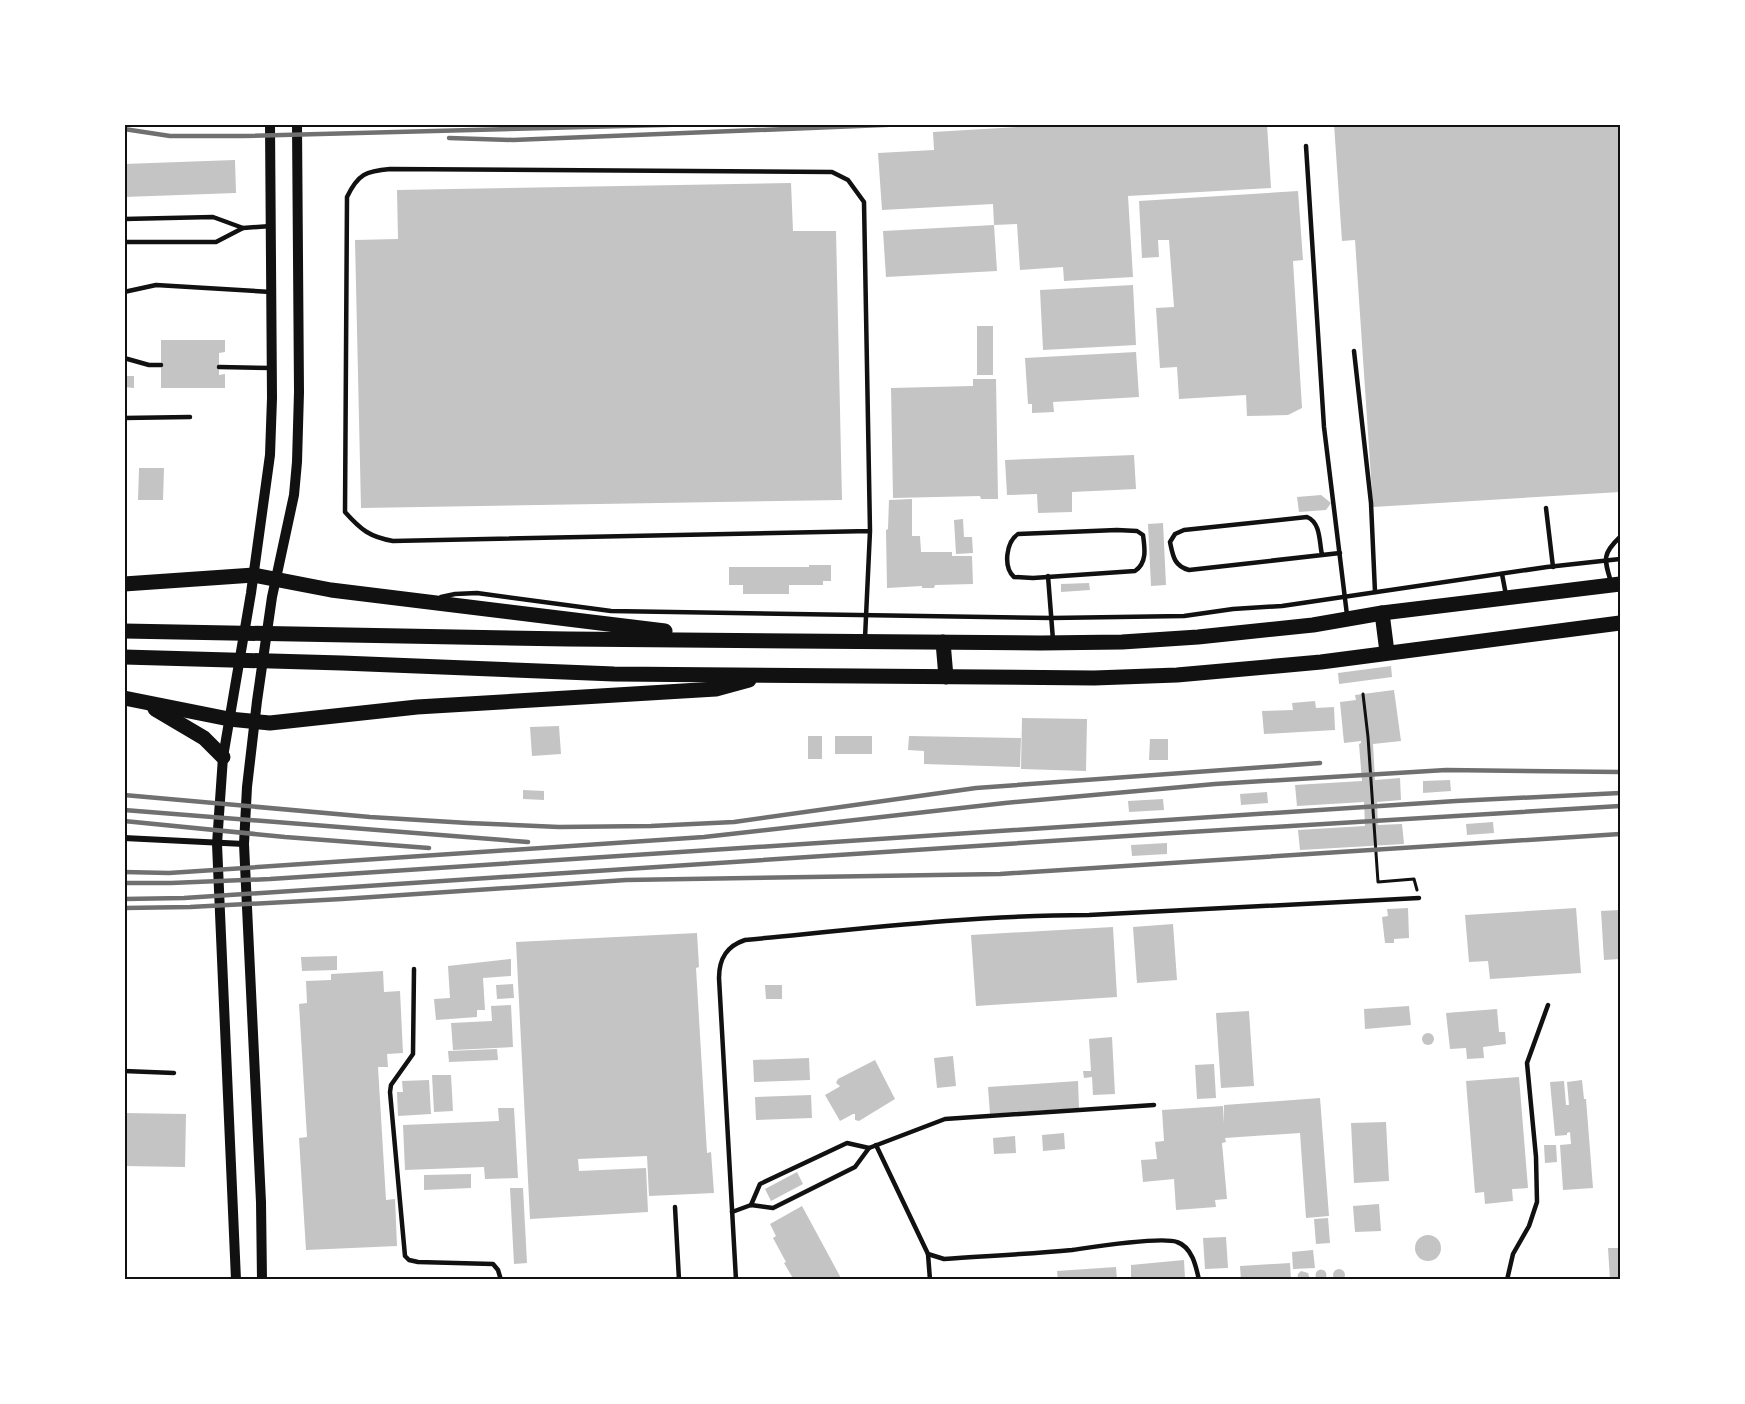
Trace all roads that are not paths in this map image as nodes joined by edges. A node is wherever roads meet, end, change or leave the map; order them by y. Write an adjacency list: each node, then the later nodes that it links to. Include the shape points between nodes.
1 (270, 124): 5 (street)
2 (297, 124): 28 (street, via 297,462)
3 (1306, 146): 20 (lane, via 1324,428)
4 (124, 219): 6 (lane, via 213,217)
5 (271, 226): 6 (lane); 8 (street)
6 (243, 228): 7 (lane, via 216,242)
7 (124, 242)
8 (271, 291): 9 (lane, via 156,285); 14 (street)
9 (124, 292)
10 (1354, 351): 31 (lane, via 1371,503)
11 (124, 358): 12 (lane)
12 (161, 365)
13 (219, 367): 14 (lane)
14 (272, 368): 26 (street, via 270,455)
15 (190, 417): 16 (lane)
16 (124, 418)
17 (1546, 507): 24 (lane)
18 (870, 531): 18 (lane, via 864,202 848,180 832,172 390,169 371,171 355,181 347,197 345,512 359,527 375,537 393,541); 36 (lane)
19 (1620, 537): 23 (lane)
20 (1340, 553): 21 (lane); 32 (lane)
21 (1322, 555): 21 (lane, via 1189,570 1173,560 1170,542 1184,530 1307,517 1317,524)
22 (1620, 559): 23 (lane)
23 (1605, 561): 24 (lane); 30 (lane)
24 (1553, 567): 25 (lane)
25 (1502, 574): 31 (lane); 33 (lane)
26 (254, 575): 28 (main road); 29 (main road); 51 (street)
27 (1048, 576): 27 (lane, via 1011,574 1007,553 1013,537 1023,533 1118,530 1143,535 1145,559 1135,572); 37 (lane)
28 (276, 578): 34 (main road, via 331,590); 52 (street)
29 (124, 584)
30 (1616, 584): 33 (main road)
31 (1375, 592): 32 (lane)
32 (1345, 597): 37 (lane, via 1184,616); 38 (lane)
33 (1506, 598): 35 (main road)
34 (424, 601): 36 (lane, via 477,593 610,611); 41 (main road)
35 (1382, 613): 38 (main road); 45 (main road)
36 (865, 616): 37 (lane); 42 (lane)
37 (1052, 618): 44 (lane)
38 (1347, 619): 44 (main road, via 1198,637)
39 (1620, 623): 45 (main road)
40 (124, 631): 41 (main road)
41 (727, 639): 42 (main road)
42 (865, 640): 43 (main road)
43 (943, 642): 44 (main road); 48 (main road)
44 (1053, 643)
45 (1387, 652): 48 (main road, via 1177,675)
46 (124, 657): 47 (main road)
47 (760, 676): 48 (main road); 52 (main road, via 716,689 417,707)
48 (946, 677)
49 (124, 698): 50 (main road)
50 (144, 702): 51 (main road); 53 (main road, via 204,738)
51 (229, 719): 52 (main road); 53 (street)
52 (255, 723): 56 (street)
53 (223, 757): 55 (street)
54 (124, 838): 55 (street)
55 (217, 844): 56 (street); 69 (street)
56 (244, 844): 70 (street)
57 (1419, 898): 67 (lane, via 1048,915 738,942 724,954 719,968)
58 (414, 969): 71 (lane, via 413,1054 390,1092 405,1256 418,1262 493,1264)
59 (1548, 1005): 76 (lane, via 1527,1063 1537,1202 1513,1254)
60 (124, 1071): 61 (lane)
61 (174, 1074)
62 (1154, 1105): 63 (lane, via 945,1119)
63 (876, 1145): 64 (lane); 68 (lane)
64 (869, 1148): 65 (lane, via 855,1167 773,1208); 65 (lane, via 847,1143 760,1184)
65 (751, 1205): 67 (lane)
66 (675, 1207): 72 (lane)
67 (732, 1212): 73 (lane)
68 (928, 1254): 74 (lane); 75 (lane, via 944,1259 1176,1241 1192,1256)
69 (236, 1280)
70 (262, 1280)
71 (501, 1280)
72 (679, 1280)
73 (736, 1280)
74 (930, 1280)
75 (1199, 1280)
76 (1507, 1280)

